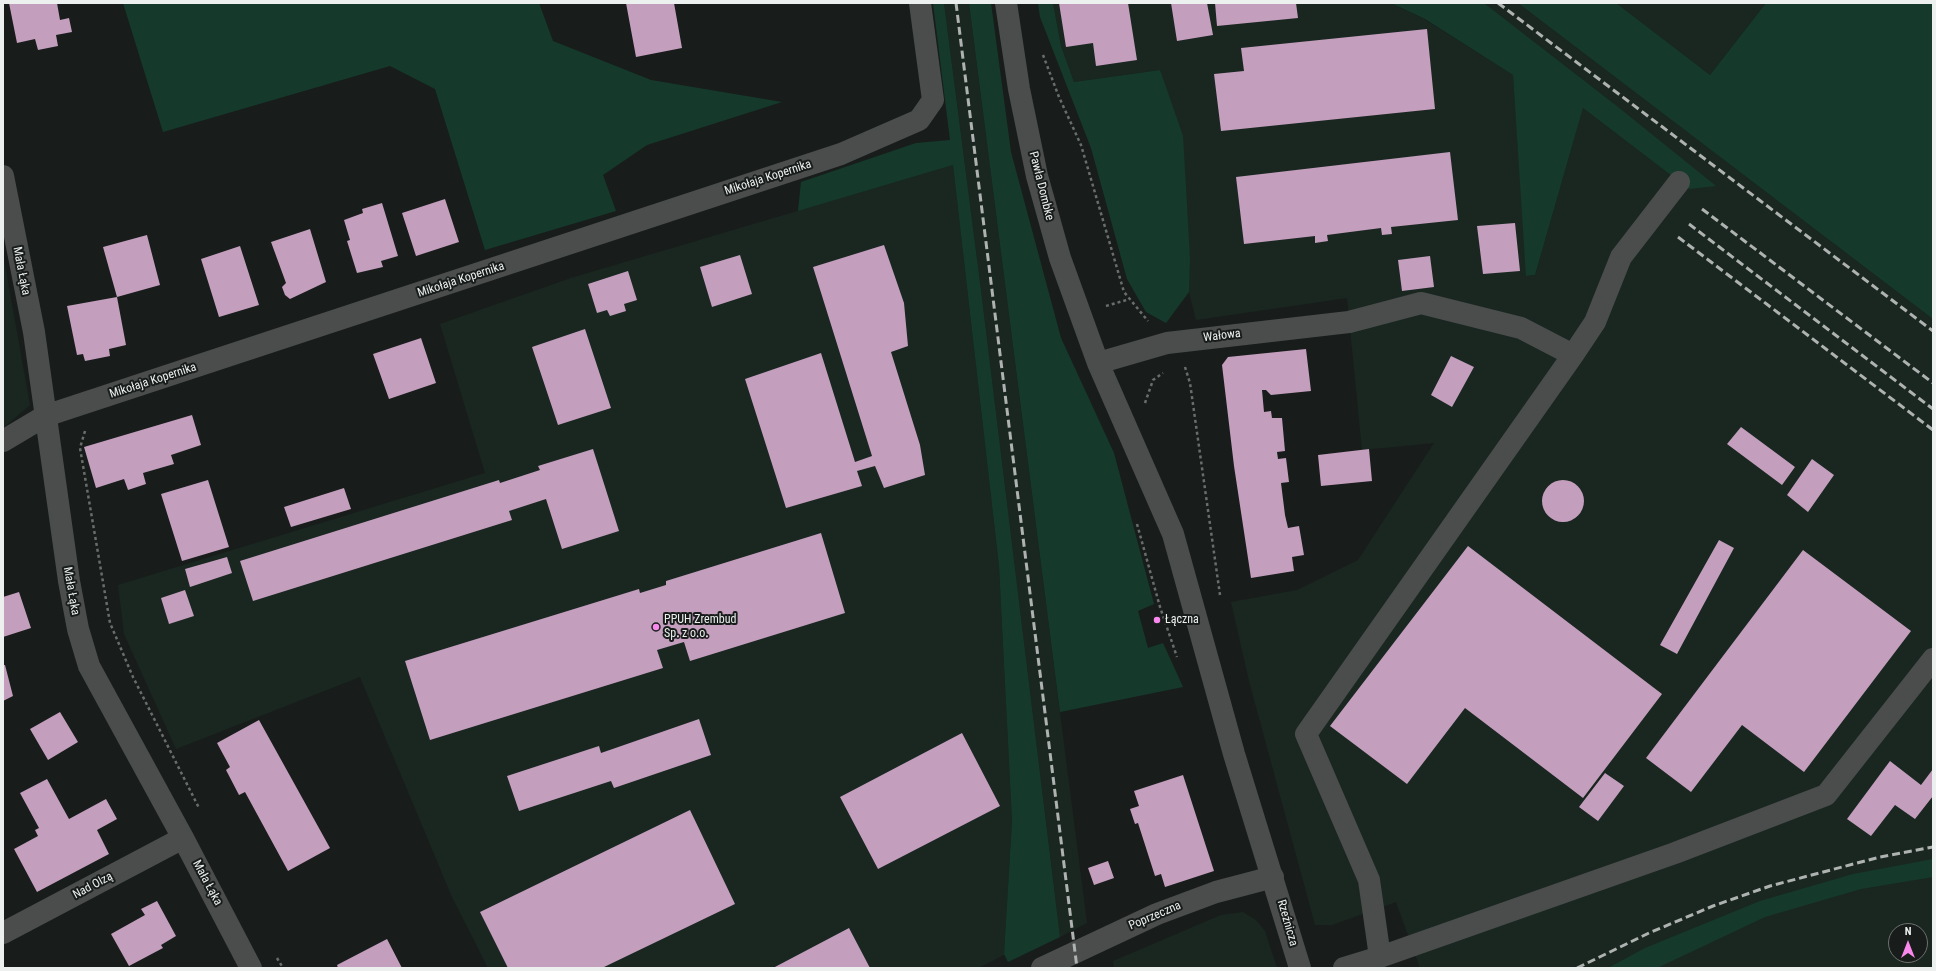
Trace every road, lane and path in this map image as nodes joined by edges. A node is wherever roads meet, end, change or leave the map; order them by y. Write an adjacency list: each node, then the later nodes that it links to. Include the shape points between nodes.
1 (920, 3): 9 (street, Mikołaja Kopernika, via 933,100 920,120 834,157)
2 (1006, 3): 8 (street, Pawła Dombke, via 1019,89 1037,176 1060,258)
3 (1041, 48): 6 (path, via 1059,97 1081,145 1124,292)
4 (3, 176): 10 (street, Mała Łąka, via 34,332)
5 (1679, 182): 7 (street, via 1621,257 1595,322)
6 (1167, 343): 7 (street, Wałowa, via 1349,322 1421,303 1521,328); 8 (street, Wałowa); 13 (path, via 1184,364 1190,383)
7 (1573, 355): 21 (street, via 1306,734 1369,880)
8 (1098, 363): 18 (street, via 1173,534 1234,754)
9 (86, 403): 10 (street, Mikołaja Kopernika); 16 (path, via 86,425 80,448 110,623 133,677)
10 (45, 416): 11 (street, Mikołaja Kopernika); 17 (street, Mała Łąka, via 69,581 78,629 89,666)
11 (3, 440)
12 (1136, 519): 15 (path, via 1160,607)
13 (1220, 598)
14 (1933, 659): 21 (street, via 1826,795 1675,853)
15 (1179, 662)
16 (202, 813)
17 (183, 838): 19 (street, Nad Olzą); 22 (street, Mała Łąka)
18 (1274, 877): 24 (street, Poprzeczna, via 1216,892 1157,914); 25 (street, Rzeźnicza)
19 (3, 933)
20 (275, 953): 23 (path)
21 (1380, 957): 26 (street)
22 (252, 968)
23 (283, 968)
24 (1042, 968)
25 (1300, 968)
26 (1344, 968)

